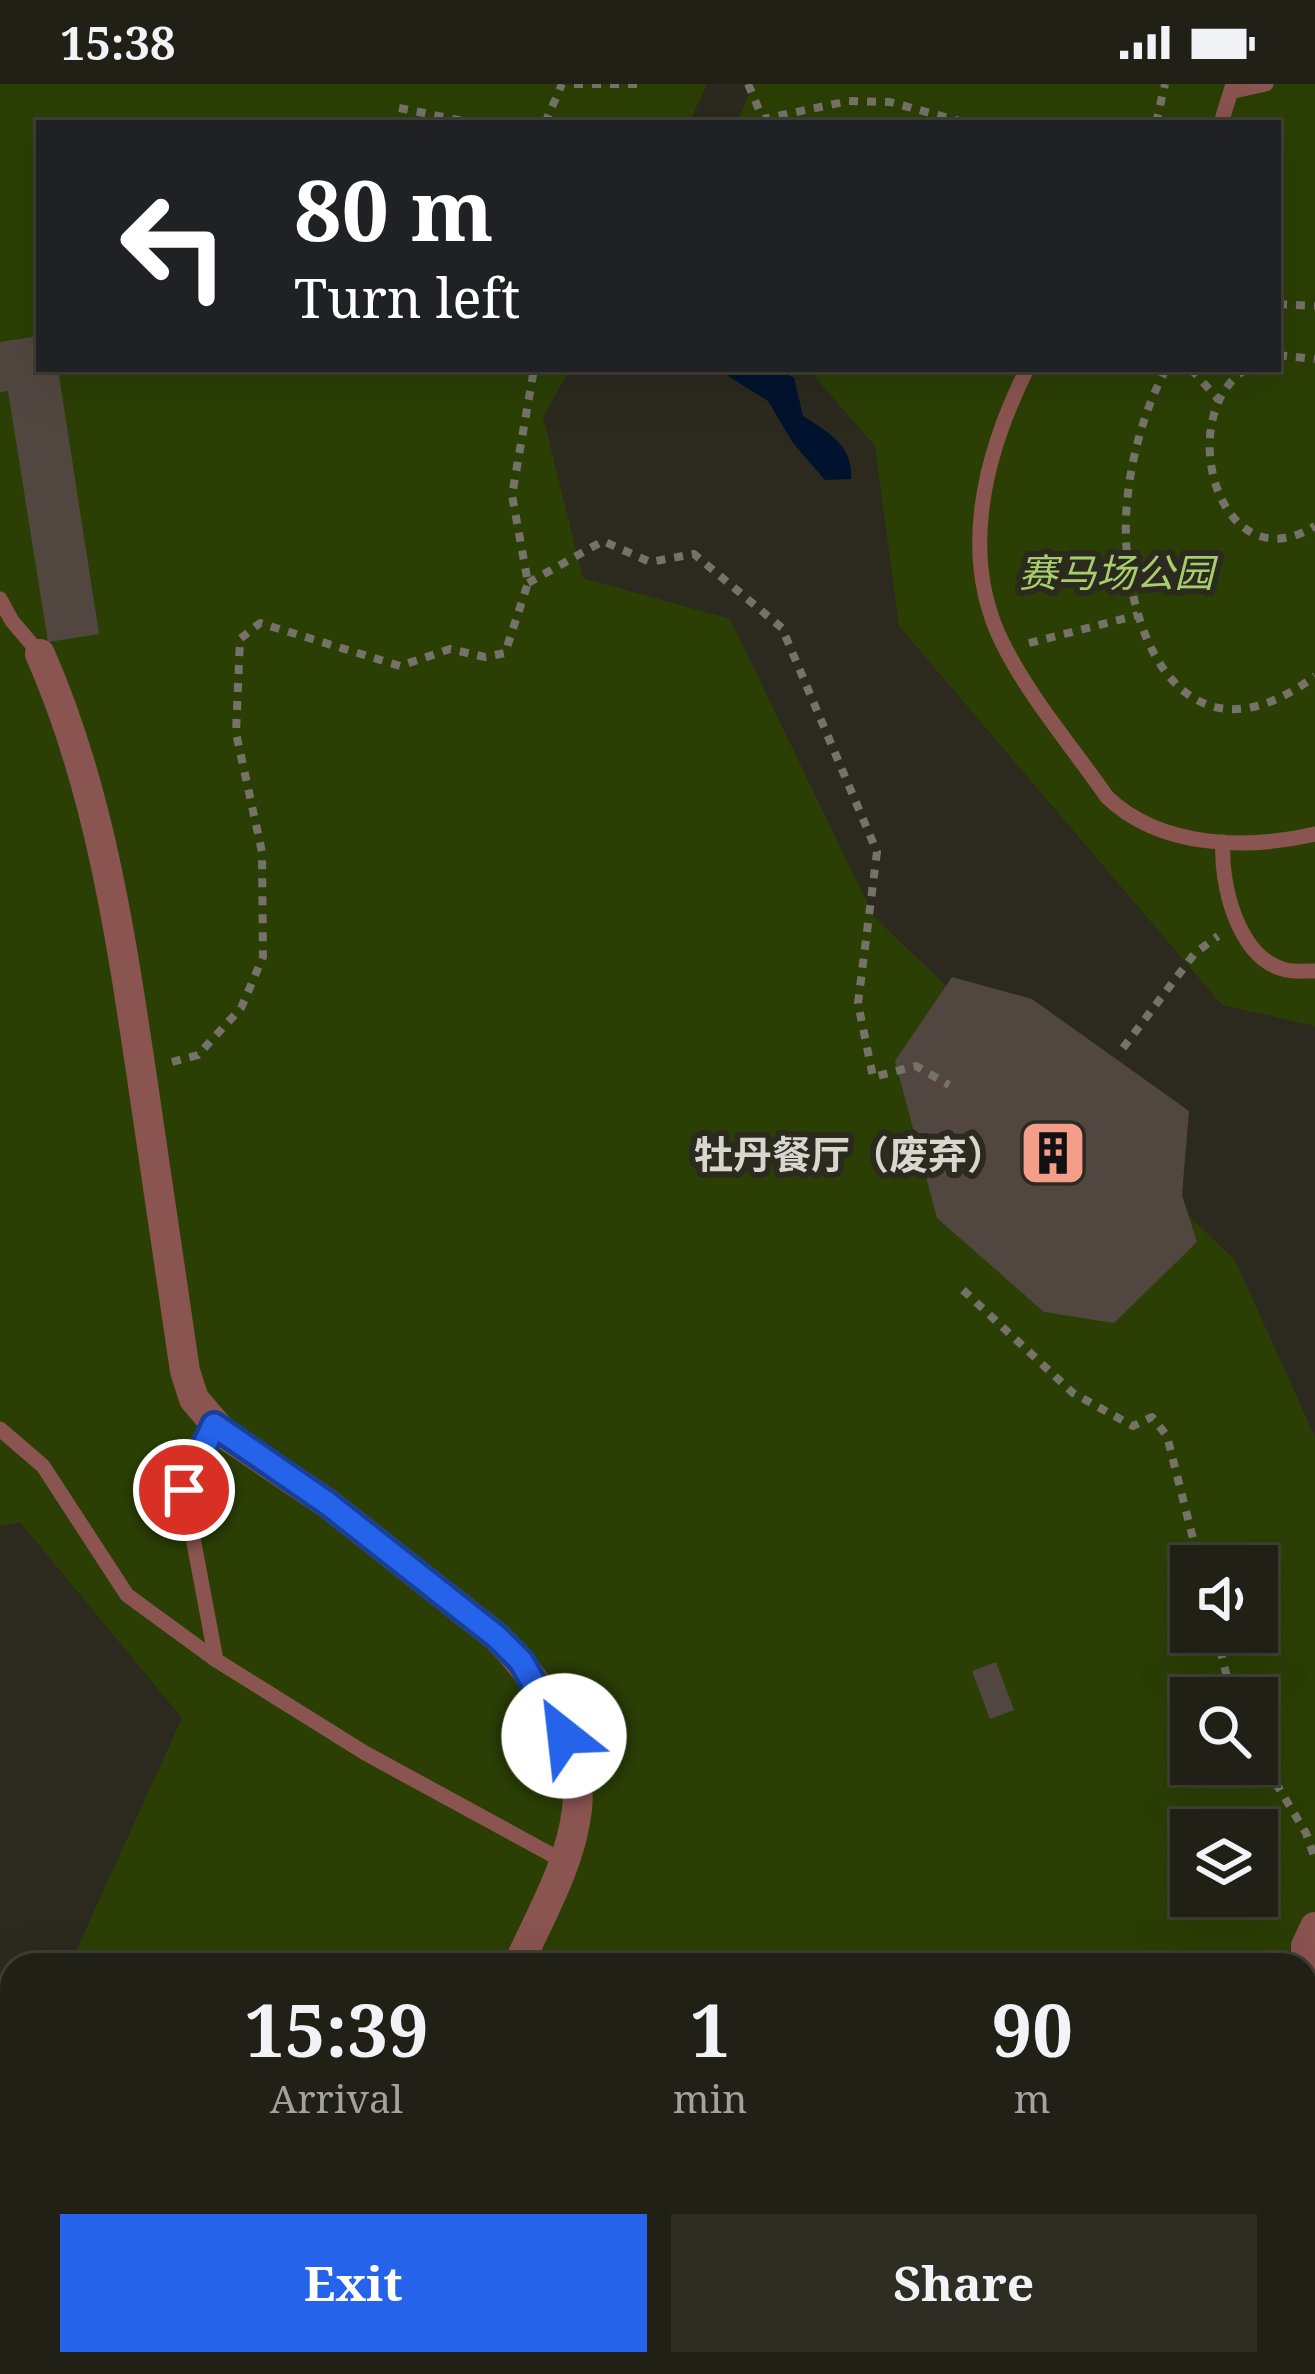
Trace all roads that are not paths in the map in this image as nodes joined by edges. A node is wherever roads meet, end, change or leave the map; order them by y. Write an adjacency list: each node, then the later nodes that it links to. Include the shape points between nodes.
1 (1266, 84): 2 (lane)
2 (1234, 87): 3 (lane)
3 (1222, 120)
4 (1026, 372): 8 (lane, via 997,435 980,521 987,597 1005,649 1124,814)
5 (0, 599): 6 (lane)
6 (40, 654): 10 (street, via 104,855 185,1371)
7 (1315, 833): 8 (lane)
8 (1223, 842): 9 (lane, via 1227,892 1247,939 1264,960)
9 (1315, 971)
10 (214, 1425): 12 (lane, via 184,1490); 13 (street, via 327,1503 521,1661 564,1736 574,1772 578,1807)
11 (0, 1429): 12 (lane, via 43,1466 127,1595)
12 (216, 1660): 13 (lane)
13 (565, 1862): 14 (street)
14 (523, 1953)

